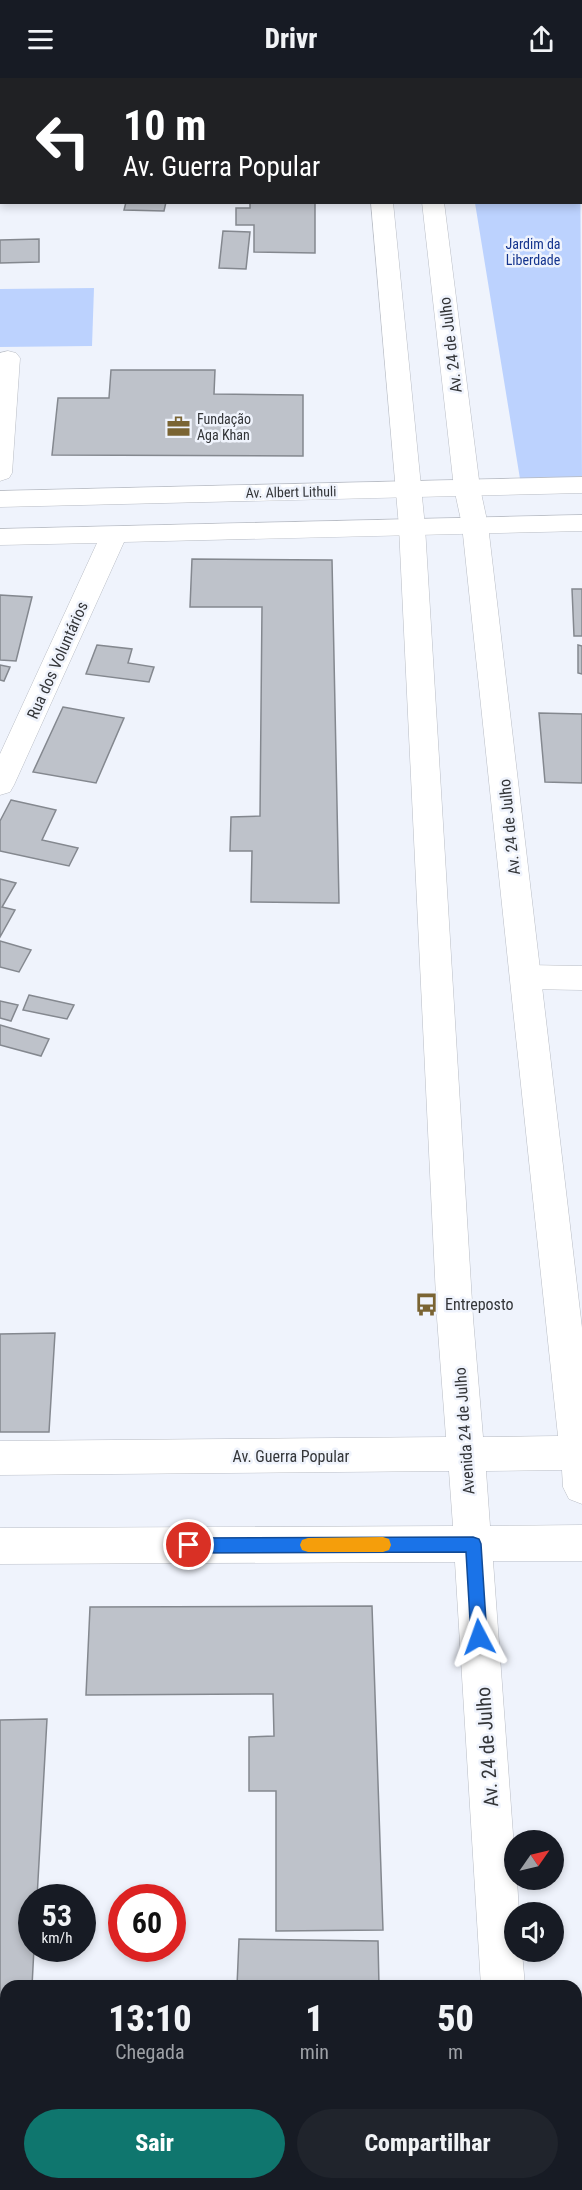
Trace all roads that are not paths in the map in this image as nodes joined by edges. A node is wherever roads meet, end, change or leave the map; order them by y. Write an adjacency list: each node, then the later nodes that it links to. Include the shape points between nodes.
1 (382, 204): 7 (main road)
2 (433, 204): 6 (main road, Av. 24 de Julho)
3 (8, 358): 4 (main road)
4 (0, 473)
5 (582, 485): 6 (main road, Av. Albert Lithuli)
6 (466, 488): 7 (main road, Av. Albert Lithuli); 10 (main road, Av. 24 de Julho)
7 (408, 489): 8 (main road, Av. Albert Lithuli); 11 (main road)
8 (0, 499)
9 (582, 523): 10 (main road)
10 (475, 525): 11 (main road); 15 (main road, Av. 24 de Julho)
11 (412, 527): 12 (main road); 17 (main road, Avenida 24 de Julho)
12 (114, 535): 13 (main road); 14 (main road, Rua dos Voluntários)
13 (0, 537)
14 (0, 785)
15 (526, 977): 16 (main road); 19 (main road, Av. 24 de Julho)
16 (582, 978)
17 (465, 1455): 18 (main road, Av. Guerra Popular); 19 (main road, Av. Guerra Popular); 21 (main road, Avenida 24 de Julho)
18 (0, 1458)
19 (581, 1464)
20 (582, 1543): 21 (main road)
21 (473, 1544): 22 (main road); 23 (main road, Av. 24 de Julho)
22 (0, 1546)
23 (502, 1980)

